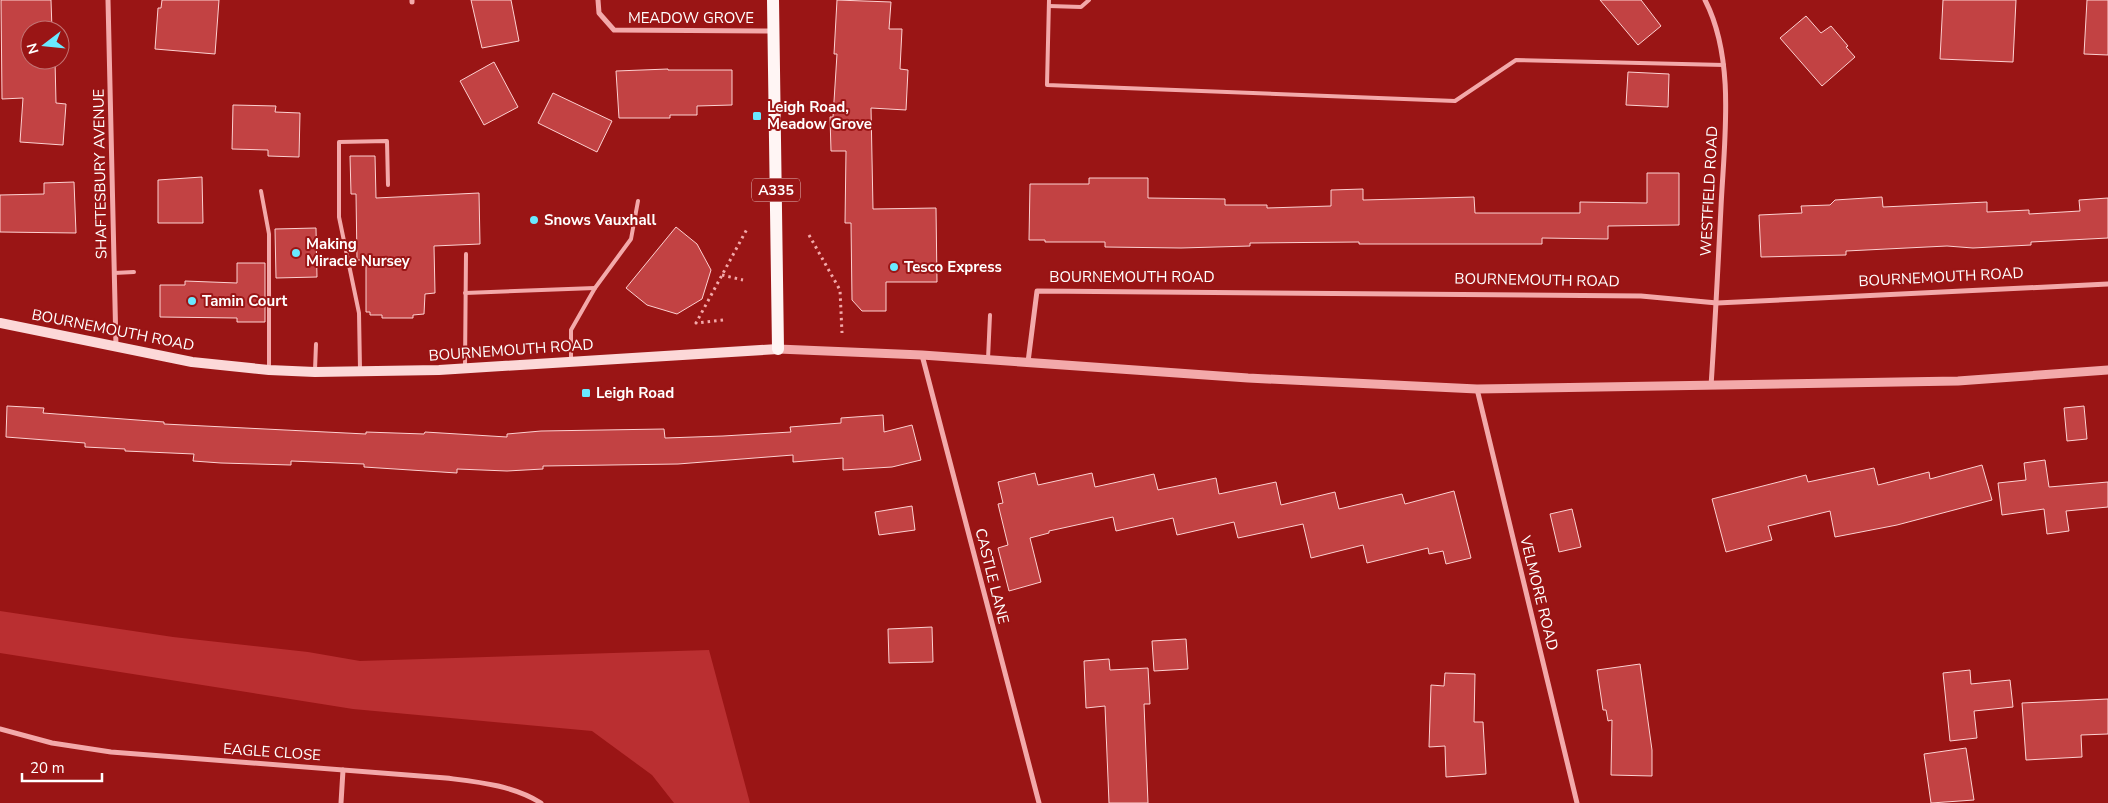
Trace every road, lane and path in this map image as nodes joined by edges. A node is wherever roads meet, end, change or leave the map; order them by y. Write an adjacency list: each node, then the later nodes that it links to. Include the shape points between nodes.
1 (108, 0): 17 (street, SHAFTESBURY AVENUE)
2 (598, 0): 8 (street, MEADOW GROVE, via 599,13 614,30)
3 (773, 0): 8 (main road, A335)
4 (1049, 0): 7 (lane)
5 (1089, 0): 7 (lane, via 1080,7)
6 (1705, 0): 9 (street, WESTFIELD ROAD, via 1722,47)
7 (1049, 6): 9 (lane, via 1046,85 1455,101 1516,60)
8 (773, 31): 29 (main road, A335)
9 (1724, 65): 23 (street, WESTFIELD ROAD, via 1725,129)
10 (388, 185): 39 (lane, via 387,141 339,142 339,217 359,313)
11 (261, 191): 36 (lane, via 269,234)
12 (638, 201): 21 (lane, via 631,239)
13 (747, 228): 18 (path)
14 (809, 235): 30 (path, via 840,290)
15 (466, 254): 22 (lane)
16 (134, 272): 17 (lane)
17 (114, 273): 28 (street, SHAFTESBURY AVENUE)
18 (722, 275): 19 (path); 25 (path, via 696,323)
19 (743, 280)
20 (2108, 284): 23 (street, BOURNEMOUTH ROAD)
21 (594, 288): 22 (lane); 33 (lane, via 571,330)
22 (465, 293): 35 (lane)
23 (1717, 303): 34 (street, BOURNEMOUTH ROAD, via 1641,296 1037,291); 40 (street, WESTFIELD ROAD)
24 (990, 315): 32 (lane)
25 (723, 320)
26 (0, 322): 28 (main road, BOURNEMOUTH ROAD)
27 (316, 344): 38 (lane)
28 (116, 347): 36 (main road, BOURNEMOUTH ROAD, via 192,362)
29 (778, 349): 30 (street, BOURNEMOUTH ROAD); 33 (main road, BOURNEMOUTH ROAD)
30 (842, 352): 31 (street, BOURNEMOUTH ROAD)
31 (922, 354): 32 (street, BOURNEMOUTH ROAD); 46 (street, CASTLE LANE)
32 (988, 359): 34 (street, BOURNEMOUTH ROAD)
33 (571, 361): 35 (main road, BOURNEMOUTH ROAD)
34 (1028, 362): 41 (street, BOURNEMOUTH ROAD, via 1248,378)
35 (464, 368): 39 (main road, BOURNEMOUTH ROAD)
36 (269, 370): 38 (main road, BOURNEMOUTH ROAD)
37 (2108, 370): 40 (street, BOURNEMOUTH ROAD, via 1958,381)
38 (315, 372): 39 (main road, BOURNEMOUTH ROAD)
39 (360, 372)
40 (1711, 386): 41 (street, BOURNEMOUTH ROAD)
41 (1477, 388): 47 (street, VELMORE ROAD)
42 (0, 729): 43 (street, EAGLE CLOSE, via 52,743 111,752)
43 (343, 770): 44 (street); 45 (street, EAGLE CLOSE, via 446,778 498,786 526,794)
44 (341, 803)
45 (541, 803)
46 (1039, 803)
47 (1577, 803)

